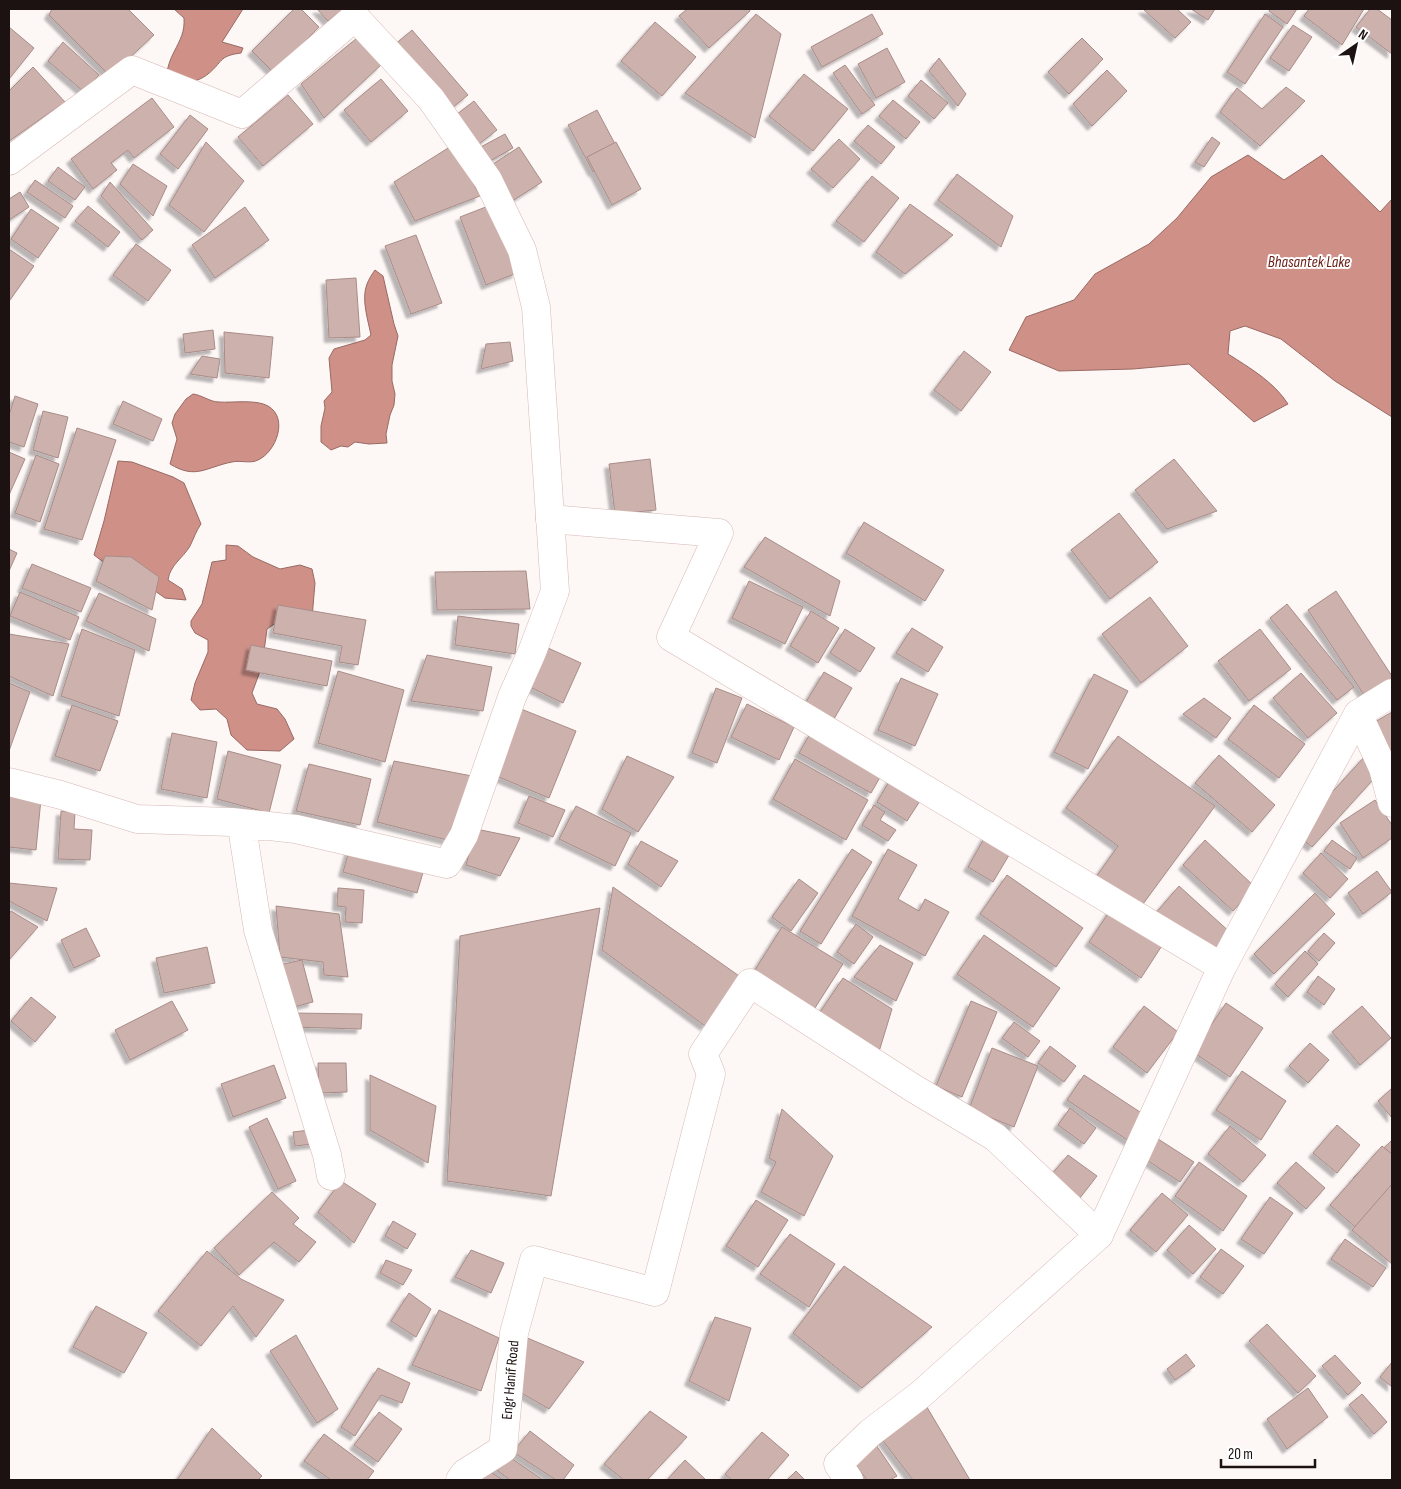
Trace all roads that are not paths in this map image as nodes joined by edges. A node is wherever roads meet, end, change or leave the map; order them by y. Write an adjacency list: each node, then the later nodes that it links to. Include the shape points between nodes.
1 (9, 161): 2 (street, via 132,70 242,114 355,17 431,99 465,146 488,180 522,250 536,307)
2 (550, 519): 7 (street, via 555,592 512,697 464,835 447,864 296,829); 8 (street, via 719,533 671,637)
3 (1392, 693): 4 (street)
4 (1358, 714): 6 (street, via 1383,768); 8 (street)
5 (9, 782): 7 (street, via 137,819)
6 (1392, 803)
7 (265, 826): 9 (street, via 242,827 258,930)
8 (1222, 967): 10 (street)
9 (331, 1176)
10 (1098, 1235): 11 (street, Engr Hanif Road, via 995,1137 750,984 703,1054 711,1074 655,1292 534,1260 514,1333 504,1448 465,1473); 12 (street, via 838,1464)
11 (460, 1480)
12 (849, 1480)

